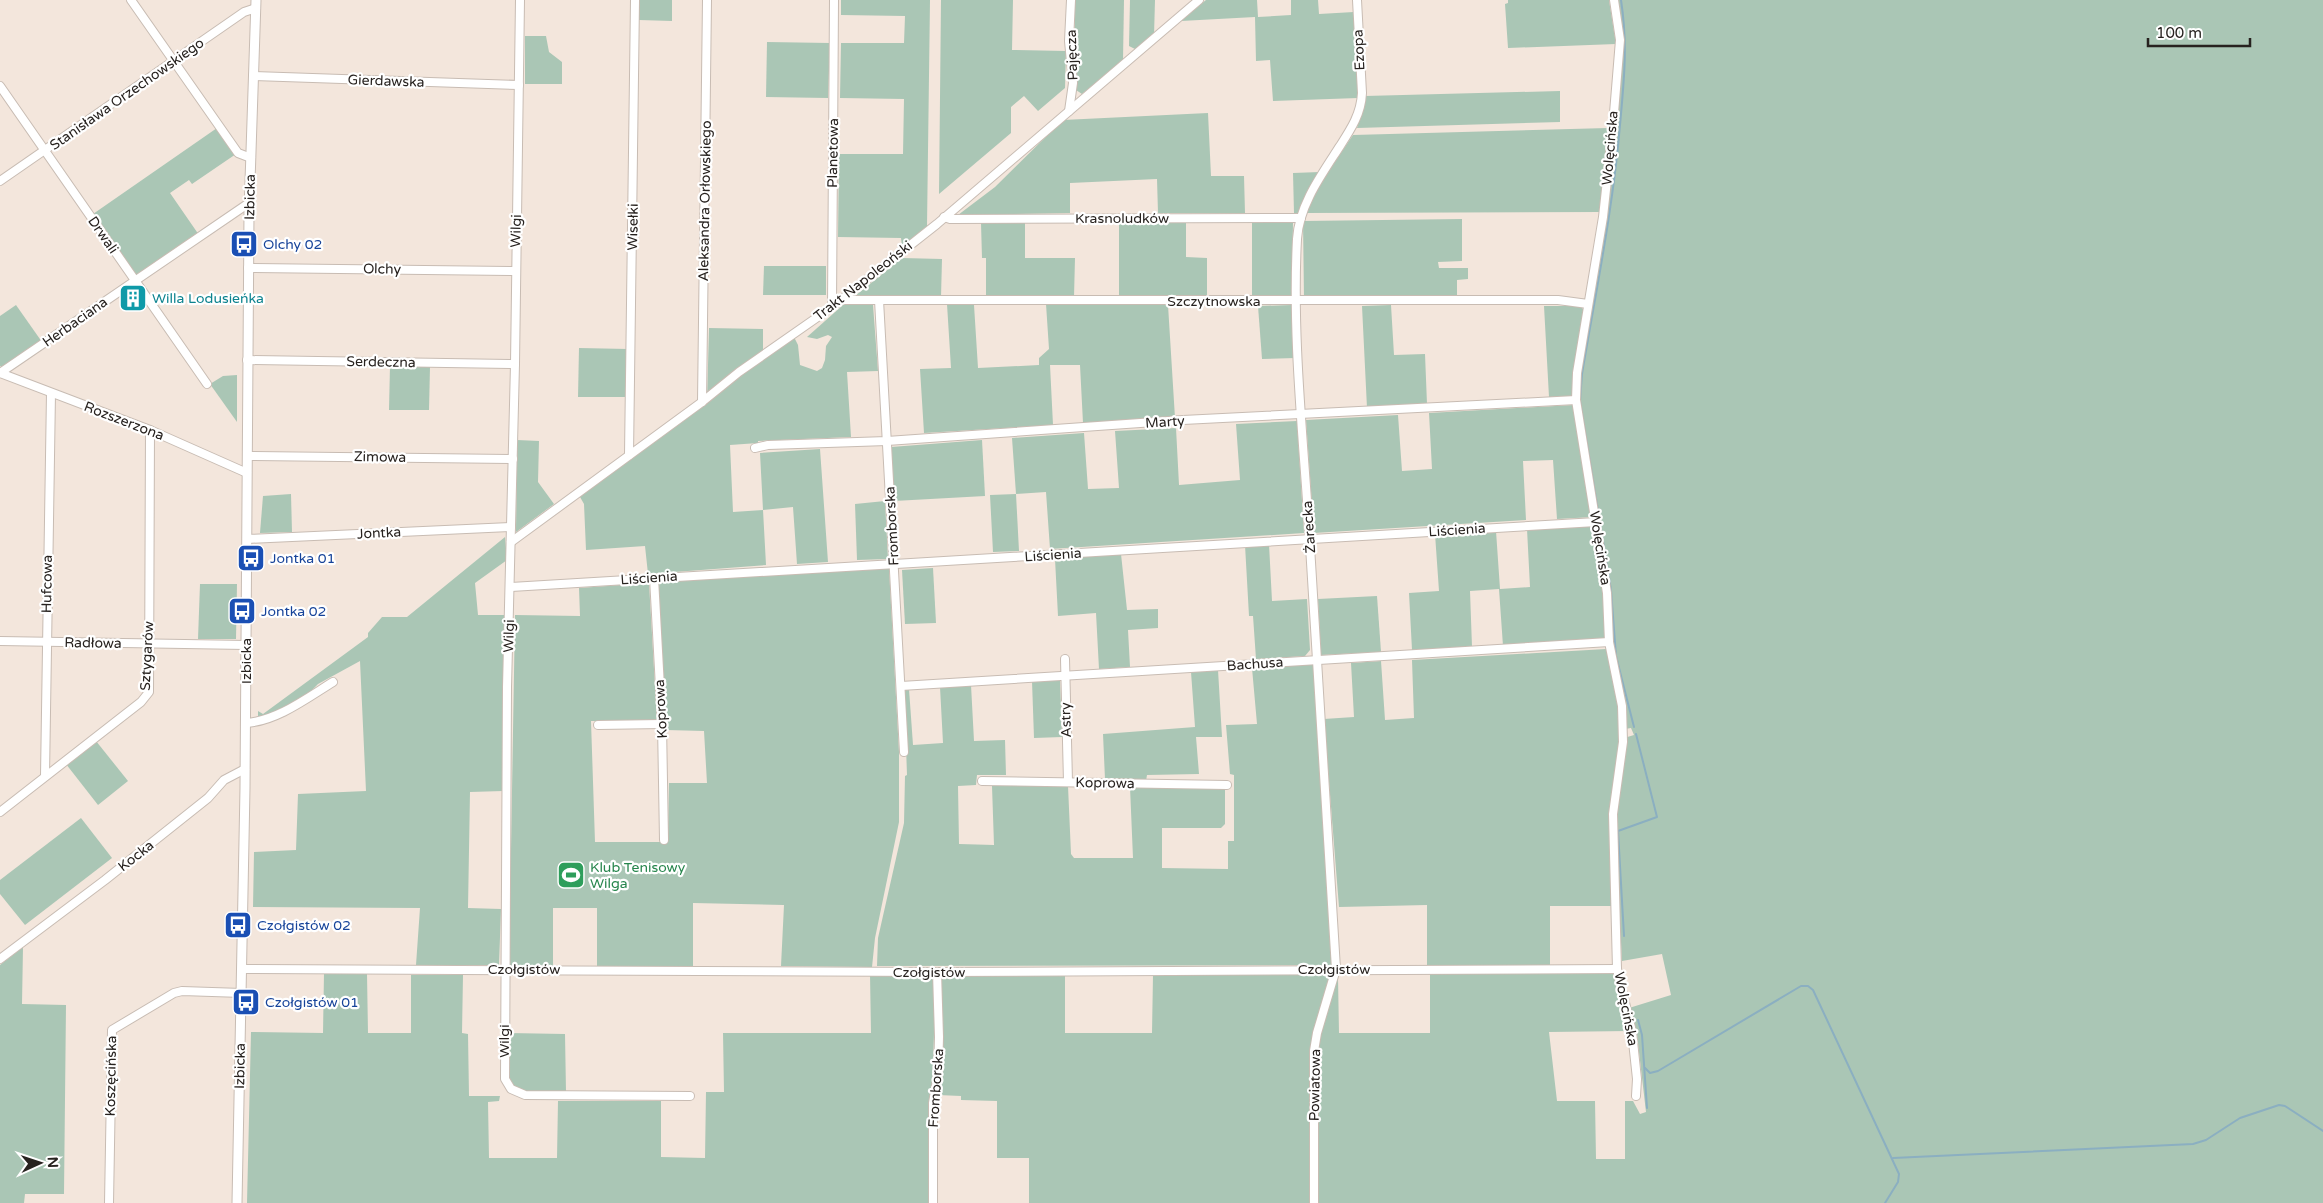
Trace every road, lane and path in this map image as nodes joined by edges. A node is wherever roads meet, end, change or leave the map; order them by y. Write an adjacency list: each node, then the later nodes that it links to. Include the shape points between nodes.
1 (131, 0): 11 (street)
2 (520, 0): 13 (street, Wilgi)
3 (635, 0): 42 (street, Wisełki)
4 (707, 0): 37 (street, Aleksandra Orłowskiego)
5 (834, 0): 30 (street, Planetowa)
6 (1071, 0): 16 (street, Pajęcza, via 1069,41 1073,83)
7 (1199, 0): 16 (street, Trakt Napoleoński)
8 (1357, 0): 15 (street, Ezopa)
9 (1614, 0): 29 (street, Wolęcińska, via 1620,40 1613,124 1603,217)
10 (256, 4): 11 (street, Stanisława Orzechowskiego); 12 (street, Izbicka)
11 (174, 61): 17 (street, Stanisława Orzechowskiego); 18 (street, via 238,153)
12 (253, 76): 13 (street, Gierdawska); 18 (street, Izbicka)
13 (519, 85): 24 (street, Wilgi)
14 (0, 86): 17 (street, Drwali)
15 (1362, 100): 22 (street, Żarecka, via 1354,125 1324,171)
16 (1069, 111): 21 (street, Trakt Napoleoński)
17 (45, 150): 19 (street, Stanisława Orzechowskiego); 25 (street, Drwali)
18 (251, 158): 20 (street, Izbicka)
19 (0, 181)
20 (249, 203): 23 (street, Izbicka); 25 (street, Herbaciana)
21 (944, 217): 22 (street, Krasnoludków); 26 (street, Trakt Napoleoński)
22 (1301, 218): 28 (street, Żarecka, via 1297,238)
23 (248, 268): 24 (street, Olchy); 31 (street, Izbicka)
24 (515, 272): 32 (street, Wilgi)
25 (136, 280): 33 (street, Herbaciana); 34 (street, Drwali)
26 (839, 300): 27 (street, Szczytnowska); 30 (street, Trakt Napoleoński)
27 (880, 300): 28 (street, Szczytnowska); 40 (street, Fromborska)
28 (1296, 301): 29 (street, Szczytnowska, via 1558,300); 38 (street, Żarecka)
29 (1588, 304): 36 (street, Wolęcińska)
30 (832, 307): 37 (street, Trakt Napoleoński, via 736,374)
31 (247, 360): 32 (street, Serdeczna); 43 (street, Izbicka)
32 (515, 364): 44 (street, Wilgi)
33 (0, 373): 35 (street, Rozszerzona)
34 (207, 384)
35 (51, 393): 39 (street, Rozszerzona); 55 (street, Hufcowa)
36 (1576, 400): 38 (street, Marty); 46 (street, Wolęcińska)
37 (702, 402): 42 (street, Trakt Napoleoński)
38 (1302, 416): 40 (street, Marty, via 1183,420); 49 (street, Żarecka)
39 (150, 430): 45 (street, Rozszerzona); 57 (street, Sztygarów)
40 (887, 441): 41 (street, Marty); 51 (street, Fromborska)
41 (755, 448)
42 (629, 454): 50 (street, Trakt Napoleoński)
43 (247, 456): 44 (street, Zimowa); 45 (street, Izbicka)
44 (513, 459): 47 (street, Wilgi)
45 (247, 474): 48 (street, Izbicka)
46 (1596, 522): 49 (street, Liścienia); 56 (street, Wolęcińska, via 1607,593)
47 (511, 527): 48 (street, Jontka); 50 (street, Wilgi)
48 (247, 539): 58 (street, Izbicka)
49 (1310, 539): 51 (street, Liścienia); 60 (street, Żarecka)
50 (511, 542): 53 (street, Wilgi)
51 (894, 565): 52 (street, Liścienia); 63 (street, Fromborska)
52 (654, 578): 53 (street, Liścienia); 65 (street, Koprowa)
53 (511, 587): 77 (street, Wilgi)
54 (0, 641): 55 (street, Radłowa)
55 (46, 642): 57 (street, Radłowa); 69 (street, Hufcowa)
56 (1609, 642): 60 (street, Bachusa); 79 (street, Wolęcińska, via 1624,733 1613,814)
57 (149, 644): 58 (street, Radłowa); 69 (street, Sztygarów, via 149,692 146,697)
58 (246, 645): 64 (street, Izbicka)
59 (1064, 659): 61 (street, Astry)
60 (1318, 659): 61 (street, Bachusa); 78 (street, Żarecka)
61 (1065, 676): 63 (street, Bachusa); 71 (street, Astry)
62 (333, 682): 64 (street, via 275,716)
63 (901, 686): 67 (street, Fromborska)
64 (246, 723): 68 (street, Izbicka)
65 (662, 724): 66 (street); 74 (street, Koprowa)
66 (598, 725)
67 (904, 752)
68 (245, 769): 75 (street, Kocka, via 224,780 208,798); 76 (street, Izbicka)
69 (45, 776): 73 (street, Sztygarów)
70 (982, 781): 71 (street, Koprowa)
71 (1068, 782): 72 (street, Koprowa)
72 (1228, 785)
73 (0, 812)
74 (664, 840)
75 (0, 959)
76 (242, 969): 77 (street, Czołgistów); 81 (street, Izbicka)
77 (504, 969): 80 (street, Czołgistów); 82 (street, Wilgi, via 504,1079 515,1092 542,1096)
78 (1336, 969): 79 (street, Czołgistów); 80 (street, Czołgistów); 87 (street, Powiatowa, via 1314,1050)
79 (1617, 969): 83 (street, Wolęcińska, via 1632,1032)
80 (937, 972): 86 (street, Fromborska, via 939,1036 933,1103)
81 (242, 993): 84 (street, Koszęcińska, via 174,993 112,1030); 85 (street, Izbicka)
82 (690, 1096)
83 (1636, 1096)
84 (110, 1203)
85 (237, 1203)
86 (934, 1203)
87 (1314, 1203)

